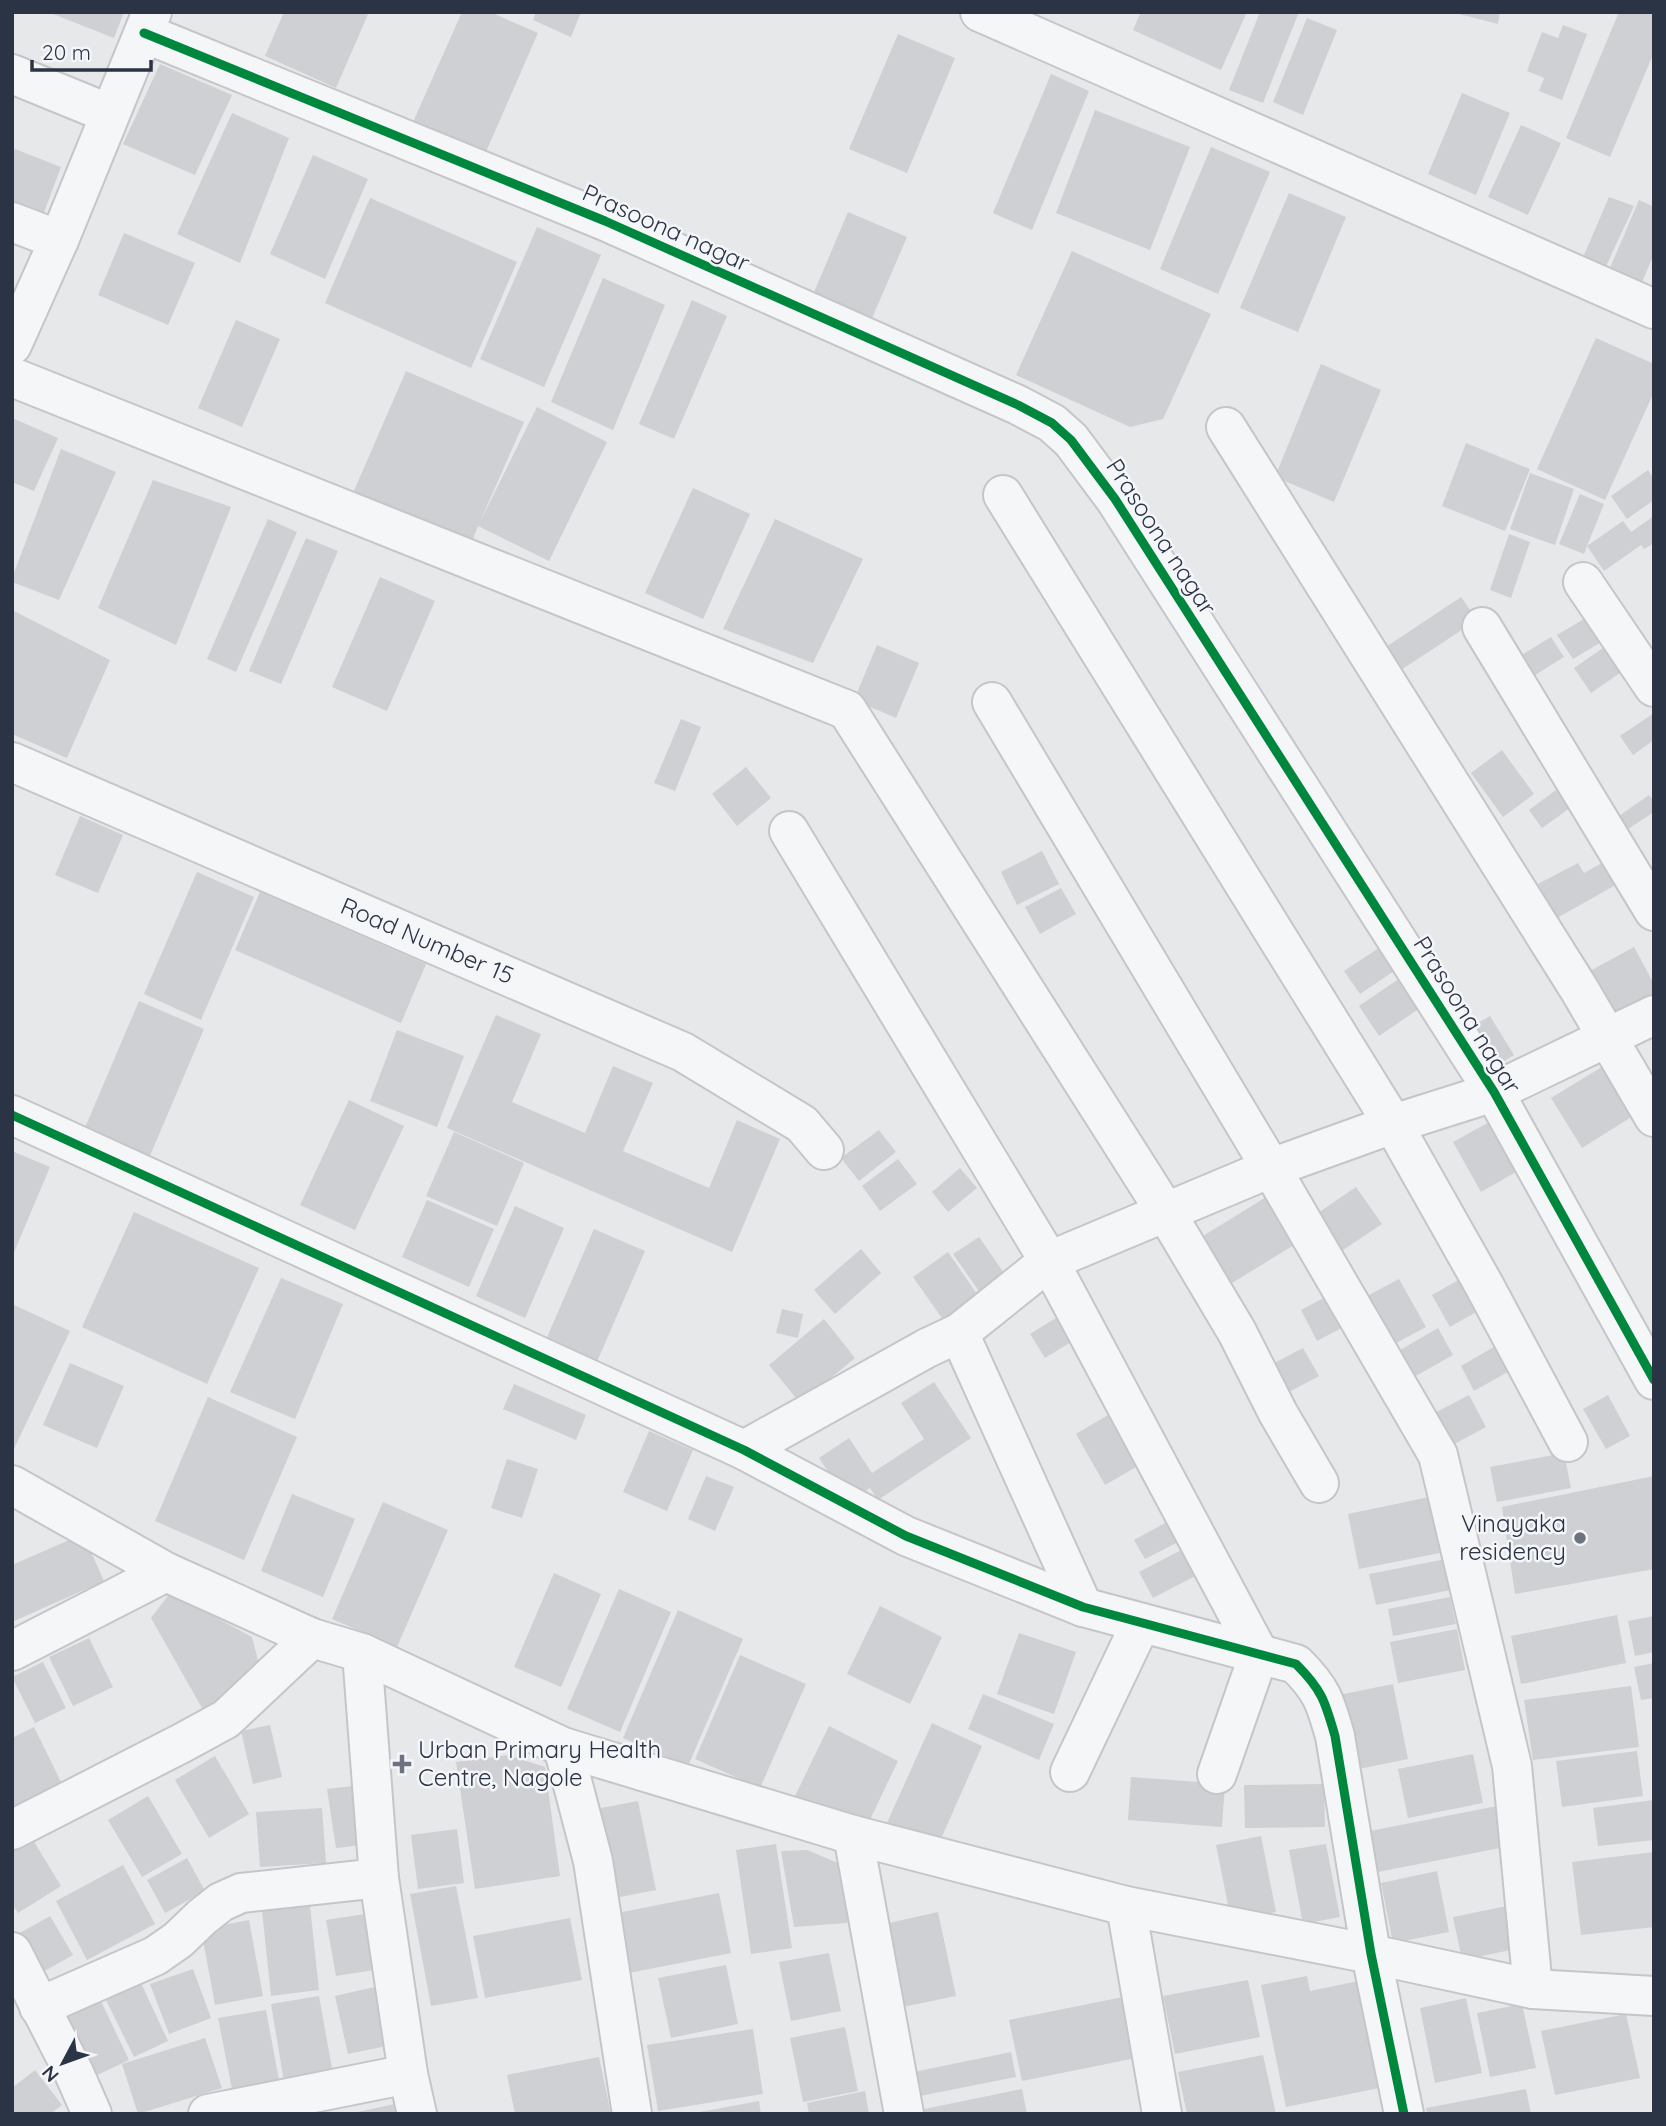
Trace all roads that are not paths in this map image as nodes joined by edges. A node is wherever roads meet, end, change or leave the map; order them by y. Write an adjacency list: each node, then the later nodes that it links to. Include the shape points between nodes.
1 (980, 12): 7 (street)
2 (148, 22): 4 (street); 21 (street, Prasoona nagar, via 1052,423 1071,440 1115,499)
3 (12, 74): 4 (street)
4 (110, 114): 6 (street)
5 (12, 222): 6 (street)
6 (59, 240): 8 (street)
7 (1654, 309)
8 (12, 345)
9 (12, 377): 27 (street, via 847,710)
10 (1226, 427): 20 (street)
11 (1003, 495): 24 (street)
12 (1583, 582): 14 (street)
13 (1482, 627): 18 (street)
14 (1654, 687)
15 (992, 702): 26 (street)
16 (12, 762): 25 (street, Road Number 15, via 683,1052 802,1124)
17 (789, 831): 28 (street)
18 (1654, 911)
19 (1654, 1015): 20 (street)
20 (1607, 1036): 21 (street); 23 (street)
21 (1494, 1091): 24 (street); 30 (street, Prasoona nagar)
22 (12, 1115): 32 (street)
23 (1654, 1117)
24 (1393, 1124): 26 (street); 31 (street)
25 (824, 1150)
26 (1271, 1168): 27 (street); 51 (street, via 1438,1455 1512,1766)
27 (1165, 1211): 28 (street); 33 (street)
28 (1049, 1261): 29 (street); 41 (street)
29 (959, 1333): 32 (street); 36 (street)
30 (1654, 1380)
31 (1568, 1442)
32 (744, 1450): 36 (street, via 906,1536)
33 (1319, 1483)
34 (12, 1485): 35 (street)
35 (166, 1572): 38 (street); 39 (street)
36 (1083, 1607): 37 (street)
37 (1141, 1623): 41 (street); 43 (street)
38 (312, 1638): 40 (street); 45 (street, via 226,1719)
39 (12, 1651)
40 (362, 1653): 42 (street); 47 (street)
41 (1259, 1654): 44 (street); 50 (street, via 1296,1664 1326,1704)
42 (563, 1747): 46 (street); 58 (street, via 593,1861)
43 (1070, 1772)
44 (1217, 1774)
45 (12, 1830)
46 (853, 1835): 48 (street); 59 (street)
47 (379, 1878): 53 (street, via 241,1893 221,1902 155,1956); 54 (street)
48 (1126, 1906): 50 (street); 60 (street)
49 (12, 1952): 53 (street)
50 (1371, 1954): 51 (street); 61 (street)
51 (1533, 1989): 52 (street)
52 (1652, 2006)
53 (39, 2007): 56 (street)
54 (408, 2074): 55 (street); 57 (street)
55 (216, 2113)
56 (92, 2114)
57 (416, 2114)
58 (632, 2114)
59 (904, 2114)
60 (1162, 2114)
61 (1404, 2114)

